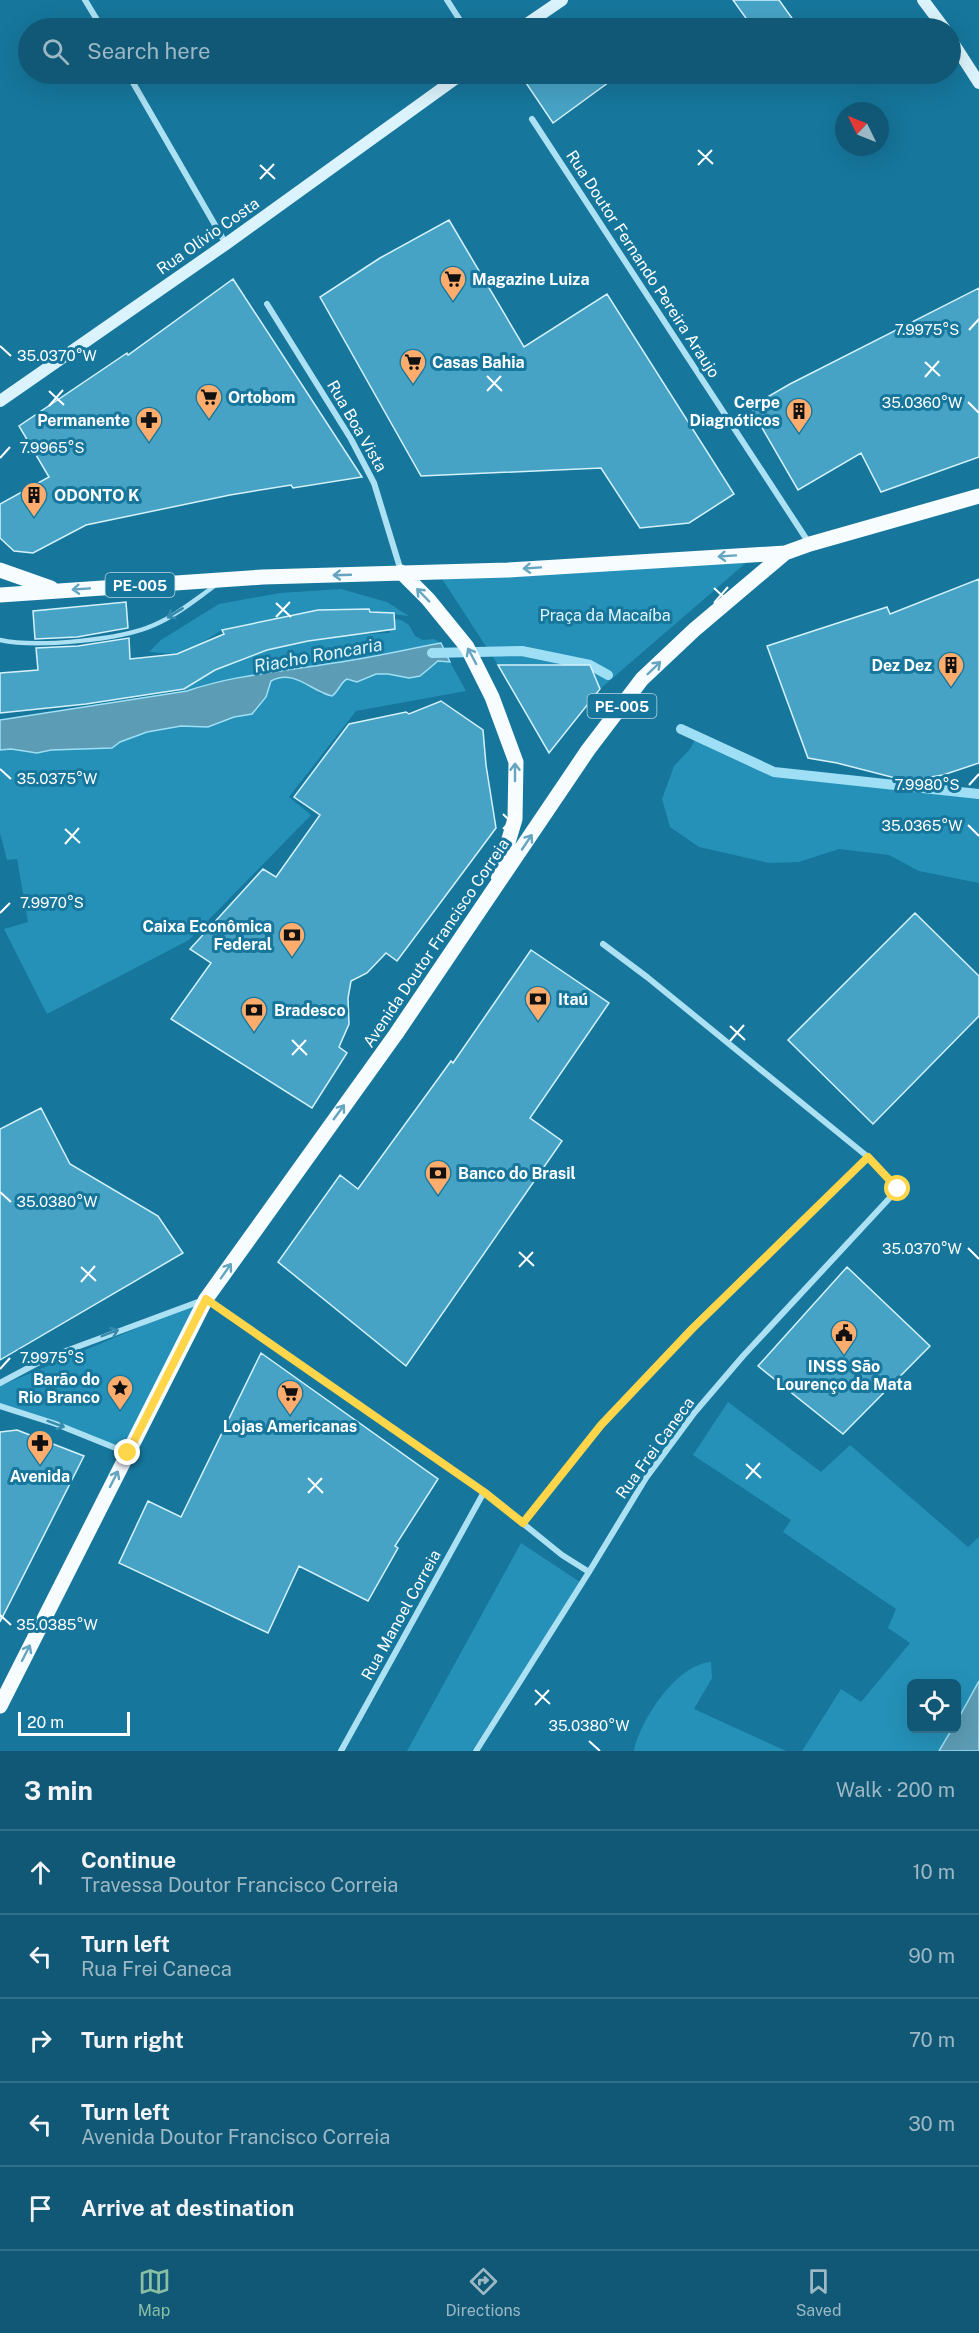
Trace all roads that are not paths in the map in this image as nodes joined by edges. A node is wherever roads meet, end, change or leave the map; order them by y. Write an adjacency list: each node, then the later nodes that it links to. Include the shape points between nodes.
1 (86, 0): 7 (street)
2 (447, 0): 8 (street)
3 (554, 0): 6 (street)
4 (562, 0): 6 (street)
5 (923, 0): 10 (street)
6 (538, 15): 9 (street)
7 (96, 18)
8 (459, 18)
9 (534, 18)
10 (936, 18)
11 (961, 54): 12 (street)
12 (979, 83)
13 (134, 84): 16 (street)
14 (448, 84): 16 (street, Rua Olívio Costa)
15 (532, 119): 20 (street, Rua Doutor Fernando Pereira Araujo)
16 (226, 244): 18 (street, Rua Olívio Costa)
17 (267, 304): 23 (street, Rua Boa Vista, via 374,483)
18 (0, 401)
19 (979, 496): 20 (main road, PE-005)
20 (810, 544): 21 (main road, PE-005)
21 (785, 553): 23 (main road, PE-005, one-way to 23, via 508,570); 28 (main road, Avenida Doutor Francisco Correia / PE-005, one-way to 21, via 588,750 642,679)
22 (0, 570): 25 (main road)
23 (401, 572): 24 (main road, PE-005, one-way to 24); 28 (main road, one-way to 23, via 515,819 516,762 492,698 467,647)
24 (223, 580): 25 (main road, PE-005, one-way to 25); 27 (lane, PE-005, one-way to 27, via 154,626 119,636 15,644)
25 (56, 590): 26 (main road, PE-005)
26 (0, 595)
27 (0, 640)
28 (494, 890): 31 (main road, Avenida Doutor Francisco Correia / PE-005, one-way to 28)
29 (603, 944): 30 (street)
30 (868, 1157): 36 (street, via 692,1329 601,1425); 37 (street, Rua Frei Caneca, via 896,1184 896,1191 695,1412 646,1478)
31 (206, 1299): 32 (street, one-way to 31, via 47,1358); 34 (main road, Avenida Doutor Francisco Correia / PE-005); 35 (street)
32 (0, 1383)
33 (0, 1406): 34 (street, one-way to 34)
34 (128, 1453): 38 (main road, Avenida Doutor Francisco Correia / PE-005, one-way to 34)
35 (484, 1492): 36 (street); 39 (street, Rua Manoel Correia)
36 (523, 1523): 37 (street)
37 (589, 1572): 40 (street, Rua Frei Caneca)
38 (0, 1706)
39 (341, 1751)
40 (476, 1751)

